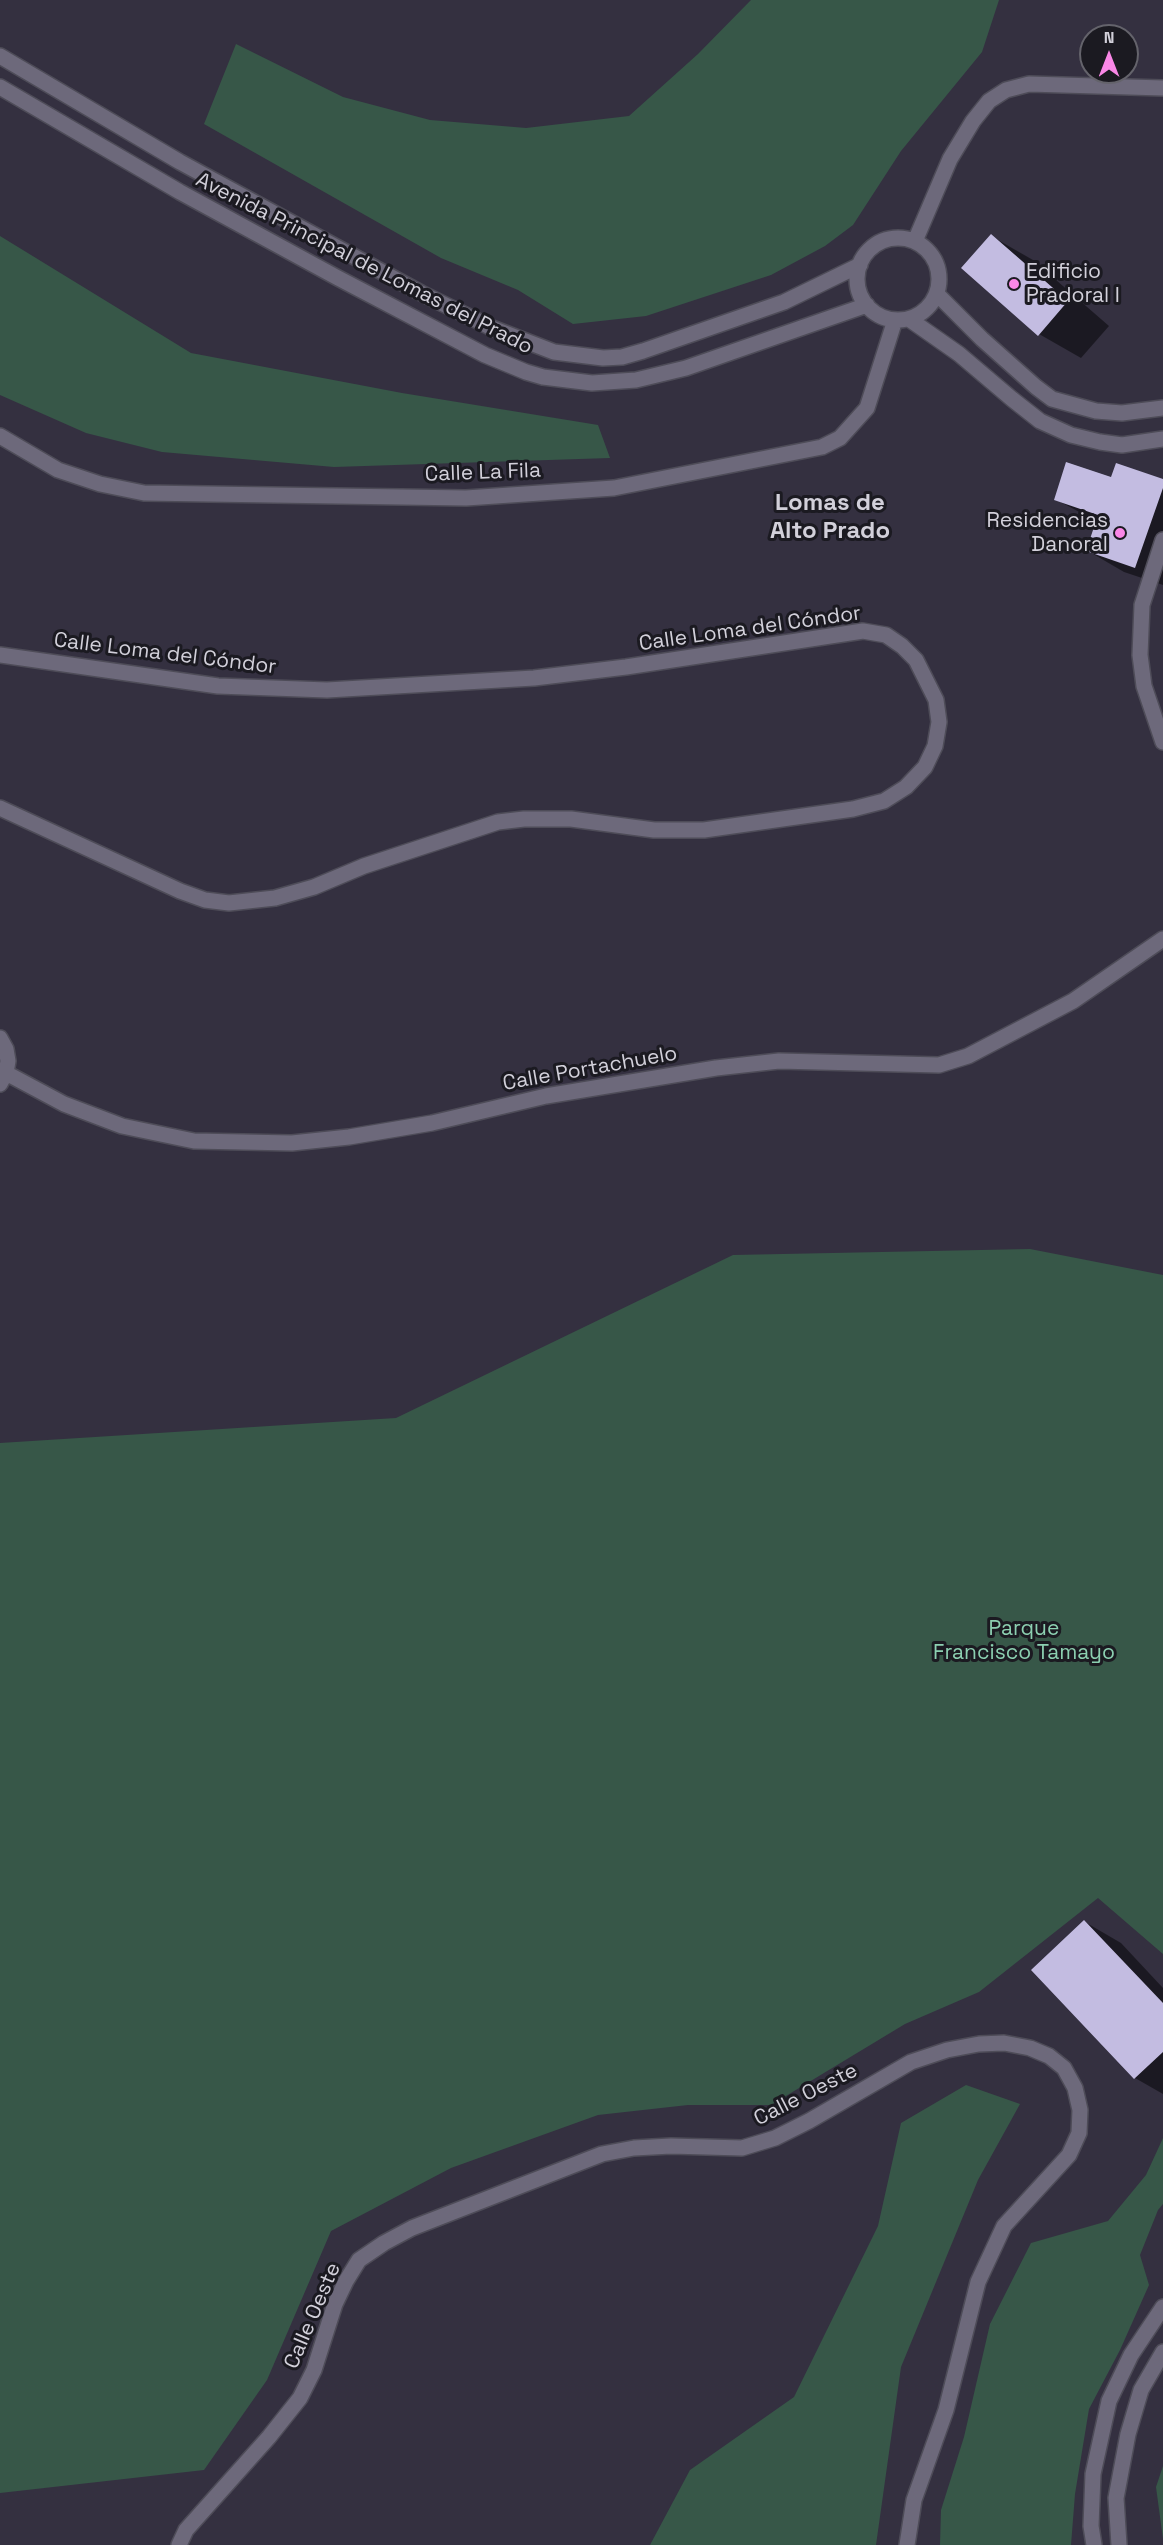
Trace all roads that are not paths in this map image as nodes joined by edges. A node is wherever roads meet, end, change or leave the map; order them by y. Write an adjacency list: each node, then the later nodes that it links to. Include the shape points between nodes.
1 (0, 56): 5 (street, Avenida Principal de Lomas del Prado, via 180,162 421,293 492,328 554,352 622,357 784,302)
2 (0, 87): 7 (street, Avenida Principal de Lomas del Prado, via 180,192 328,272 485,355 535,375 592,383 636,380 686,368)
3 (1163, 88): 4 (street, via 1029,84 1006,90 989,101 950,159)
4 (915, 241): 5 (street, Avenida Principal de Lomas del Prado, via 882,241 865,255); 6 (street, via 936,263 940,281)
5 (860, 265): 7 (street, via 858,286)
6 (937, 294): 8 (street, via 921,313); 9 (street, via 1052,399 1113,412)
7 (867, 305): 8 (street, via 884,318)
8 (902, 319): 10 (street, Calle La Fila, via 867,408 840,438 822,447 614,488 466,498 144,493 58,470); 11 (street, via 959,354 1040,421 1100,442 1122,445)
9 (1163, 408)
10 (0, 436)
11 (1163, 439)
12 (1163, 540): 14 (street, via 1142,605 1140,655 1144,686)
13 (0, 655): 15 (street, Calle Loma del Cóndor, via 218,686 327,690 534,678 863,631 886,636 916,660 936,700 939,722 935,746 925,766 906,787 884,801 853,809 704,830 654,830 571,819 498,822 364,866 314,887 275,898 229,903 180,891)
14 (1163, 742)
15 (0, 807)
16 (1163, 939): 18 (street, Calle Portachuelo, via 1073,1001 968,1056 939,1065 779,1061 726,1067 546,1096 432,1123 350,1137 292,1143 194,1141 122,1126)
17 (0, 1038): 18 (street, via 8,1061)
18 (3, 1078)
19 (1163, 2307): 23 (street, via 1131,2355 1109,2401 1093,2474)
20 (1163, 2352): 24 (street, via 1133,2410 1116,2498)
21 (179, 2545): 22 (street, Calle Oeste, via 186,2530 300,2398 346,2281 359,2260 384,2243 412,2228 602,2154 671,2146 742,2148 775,2138 911,2062 979,2044 1030,2048 1064,2068 1080,2109 1079,2133 1069,2155 1004,2226 988,2256 946,2410 914,2500)
22 (907, 2545)
23 (1094, 2545)
24 (1119, 2545)

